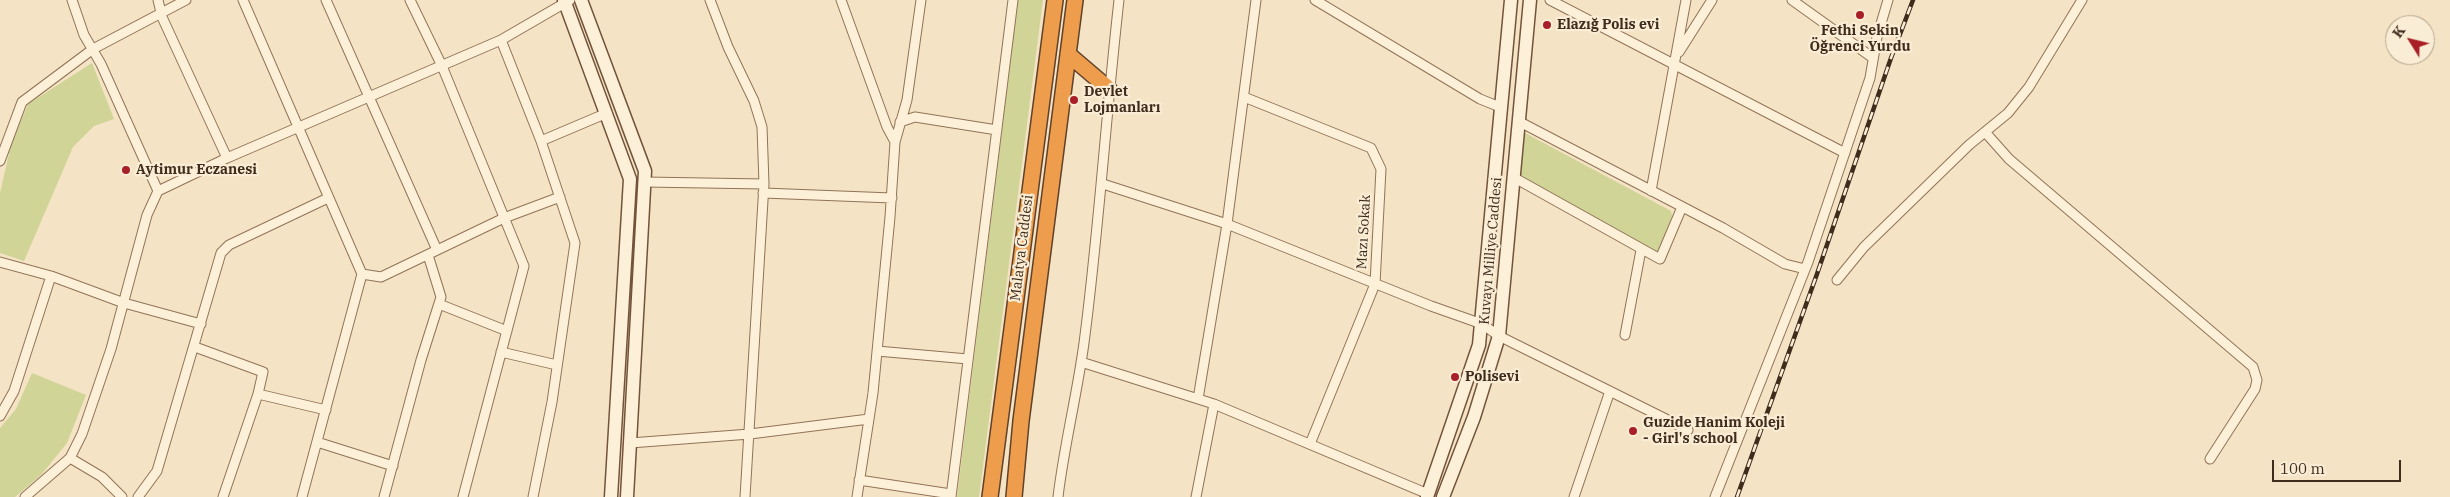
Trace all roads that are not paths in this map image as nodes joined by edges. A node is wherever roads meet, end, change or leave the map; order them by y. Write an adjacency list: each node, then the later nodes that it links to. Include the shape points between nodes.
1 (72, 0): 28 (street, via 84,35)
2 (158, 0): 26 (street)
3 (186, 0): 26 (street)
4 (243, 0): 40 (street)
5 (326, 0): 34 (street)
6 (410, 0): 32 (street)
7 (581, 0): 50 (main road, via 645,171)
8 (710, 0): 52 (street, via 754,100 762,127)
9 (841, 0): 44 (street)
10 (921, 0): 39 (street, via 907,100)
11 (1013, 0): 41 (street)
12 (1055, 0): 113 (highway, Malatya Caddesi)
13 (1075, 0): 29 (highway, Malatya Caddesi)
14 (1119, 0): 33 (street)
15 (1256, 0): 35 (street)
16 (1315, 0): 36 (street, via 1480,99)
17 (1511, 0): 36 (main road, Kuvayı Milliye Caddesi)
18 (1530, 0): 38 (main road, Kuvayı Milliye Caddesi)
19 (1550, 0): 31 (street)
20 (1686, 0): 31 (street)
21 (1712, 0): 31 (street)
22 (1792, 0): 30 (street)
23 (1888, 0): 30 (street)
24 (2082, 0): 42 (street, via 2029,87 2008,114)
25 (567, 1): 27 (street); 37 (main road)
26 (161, 13): 28 (street); 47 (street)
27 (501, 40): 32 (street); 43 (street)
28 (93, 49): 45 (street, via 22,102); 53 (street)
29 (1068, 54): 33 (highway); 114 (highway, Malatya Caddesi)
30 (1873, 58): 46 (street, via 1870,78)
31 (1675, 60): 46 (street); 54 (street)
32 (442, 66): 34 (street); 59 (street)
33 (1109, 89): 51 (street)
34 (370, 96): 40 (street); 61 (street)
35 (1244, 97): 60 (street); 69 (street, Mazı Sokak, via 1371,148 1381,169)
36 (1500, 107): 73 (main road, Kuvayı Milliye Caddesi)
37 (607, 113): 43 (street); 109 (main road, via 630,179)
38 (1518, 121): 49 (main road, Kuvayı Milliye Caddesi); 54 (street)
39 (900, 122): 41 (street, via 915,117); 44 (street)
40 (300, 128): 47 (street); 56 (street)
41 (997, 130): 80 (street)
42 (1985, 132): 68 (street, via 1864,247); 96 (street, via 2009,159 2253,367 2255,389)
43 (541, 141): 55 (street)
44 (895, 142): 57 (street)
45 (2, 146): 48 (street)
46 (1845, 153): 65 (street)
47 (227, 158): 53 (street)
48 (0, 160)
49 (1512, 177): 62 (street); 76 (main road, Kuvayı Milliye Caddesi)
50 (645, 182): 52 (street); 93 (main road)
51 (1103, 184): 60 (street); 81 (street)
52 (764, 189): 57 (street); 91 (street)
53 (158, 191): 70 (street, via 147,215)
54 (1650, 191): 58 (street)
55 (560, 197): 59 (street); 82 (street, via 575,243)
56 (328, 198): 66 (street); 72 (street, via 229,245 221,253)
57 (892, 198): 78 (street)
58 (1682, 207): 62 (street, via 1660,260); 65 (street, via 1785,264)
59 (504, 218): 61 (street); 74 (street, via 524,266)
60 (1227, 224): 69 (street); 85 (street)
61 (437, 250): 63 (street)
62 (1641, 250): 75 (street)
63 (428, 255): 66 (street, via 381,278); 71 (street, via 441,297)
64 (0, 262): 67 (street)
65 (1805, 269): 119 (street)
66 (362, 274): 87 (street)
67 (50, 276): 70 (street); 88 (street, via 14,390)
68 (1837, 280)
69 (1375, 284): 73 (street); 94 (street, Mazı Sokak)
70 (124, 303): 72 (street); 95 (street, via 86,424)
71 (439, 304): 74 (street); 97 (street)
72 (201, 324): 77 (street)
73 (1482, 324): 76 (street); 99 (main road, Kuvayı Milliye Caddesi, via 1479,345)
74 (507, 331): 79 (street)
75 (1625, 335)
76 (1499, 336): 83 (street); 117 (main road, Kuvayı Milliye Caddesi, via 1474,417)
77 (195, 347): 84 (street, via 263,372); 103 (street, via 157,471)
78 (877, 351): 80 (street); 89 (street)
79 (501, 352): 82 (street); 107 (street)
80 (968, 359): 100 (street)
81 (1081, 362): 85 (street); 115 (street)
82 (557, 365): 108 (street)
83 (1610, 391): 90 (street); 118 (street)
84 (258, 394): 87 (street); 104 (street)
85 (1198, 399): 86 (street)
86 (1214, 404): 94 (street); 116 (street)
87 (326, 410): 92 (street)
88 (0, 416)
89 (869, 419): 91 (street); 98 (street)
90 (1688, 430)
91 (750, 434): 93 (street); 111 (street)
92 (317, 442): 97 (street); 105 (street)
93 (630, 444): 110 (main road)
94 (1310, 444): 99 (street)
95 (70, 458): 101 (street); 102 (street, via 102,478)
96 (2210, 459)
97 (393, 466): 106 (street)
98 (859, 480): 100 (street); 112 (street)
99 (1428, 495)
100 (951, 496)
101 (25, 497)
102 (122, 497)
103 (138, 497)
104 (223, 497)
105 (302, 497)
106 (384, 497)
107 (463, 497)
108 (533, 497)
109 (611, 497)
110 (627, 497)
111 (745, 497)
112 (857, 497)
113 (990, 497)
114 (1014, 497)
115 (1058, 497)
116 (1196, 497)
117 (1443, 497)
118 (1574, 497)
119 (1715, 497)

